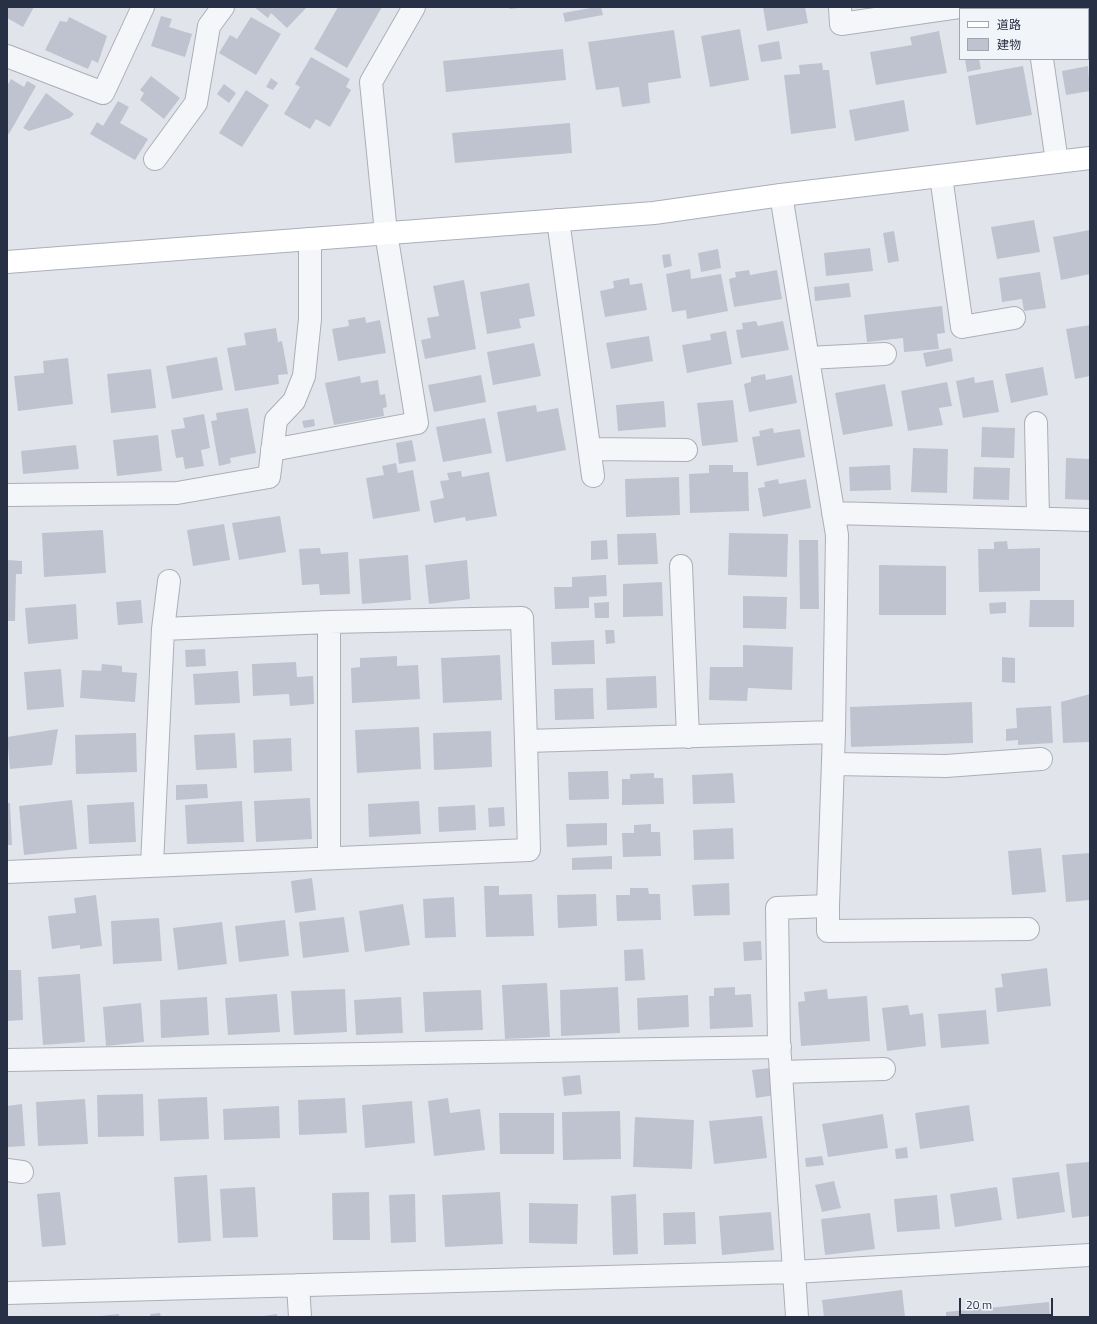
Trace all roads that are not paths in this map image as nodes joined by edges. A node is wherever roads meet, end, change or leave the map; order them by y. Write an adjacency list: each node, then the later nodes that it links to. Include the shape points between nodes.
1 (143, 7): 6 (street, via 103,93)
2 (223, 7): 9 (street, via 209,26 196,103)
3 (414, 7): 14 (street, via 370,82)
4 (840, 7): 5 (street, via 841,24)
5 (959, 7)
6 (7, 56)
7 (1042, 60): 10 (street)
8 (1090, 158): 10 (street)
9 (155, 159)
10 (1057, 162): 11 (street)
11 (941, 176): 12 (street); 17 (street, via 962,327)
12 (781, 195): 13 (street, via 654,213); 19 (street)
13 (558, 220): 14 (street); 21 (street)
14 (386, 233): 15 (street); 22 (street, via 417,423)
15 (310, 239): 16 (street); 22 (street, via 310,319 304,376 294,400 276,420)
16 (7, 262)
17 (1014, 318)
18 (885, 354): 19 (street)
19 (808, 358): 26 (street)
20 (1036, 424): 27 (street)
21 (590, 449): 23 (street); 24 (street)
22 (272, 450): 25 (street, via 269,477 177,493)
23 (686, 450)
24 (593, 476)
25 (7, 495)
26 (833, 513): 27 (street); 33 (street, via 837,535)
27 (1038, 518): 28 (street)
28 (1090, 520)
29 (682, 566): 34 (street)
30 (169, 581): 32 (street)
31 (329, 622): 32 (street); 35 (street, via 522,618); 38 (street)
32 (163, 629): 39 (street)
33 (834, 732): 34 (street); 37 (street)
34 (688, 736): 35 (street)
35 (526, 741): 38 (street, via 529,850)
36 (1041, 759): 37 (street, via 946,766)
37 (833, 764): 41 (street)
38 (329, 857): 39 (street)
39 (152, 865): 40 (street)
40 (7, 872)
41 (828, 906): 42 (street, via 828,931); 43 (street, via 778,908)
42 (1028, 929)
43 (780, 1047): 44 (street); 46 (street)
44 (7, 1060)
45 (884, 1069): 46 (street)
46 (781, 1072): 48 (street)
47 (1090, 1255): 48 (street)
48 (794, 1272): 49 (street); 52 (street)
49 (298, 1285): 50 (street); 51 (street)
50 (7, 1293)
51 (300, 1317)
52 (797, 1317)

